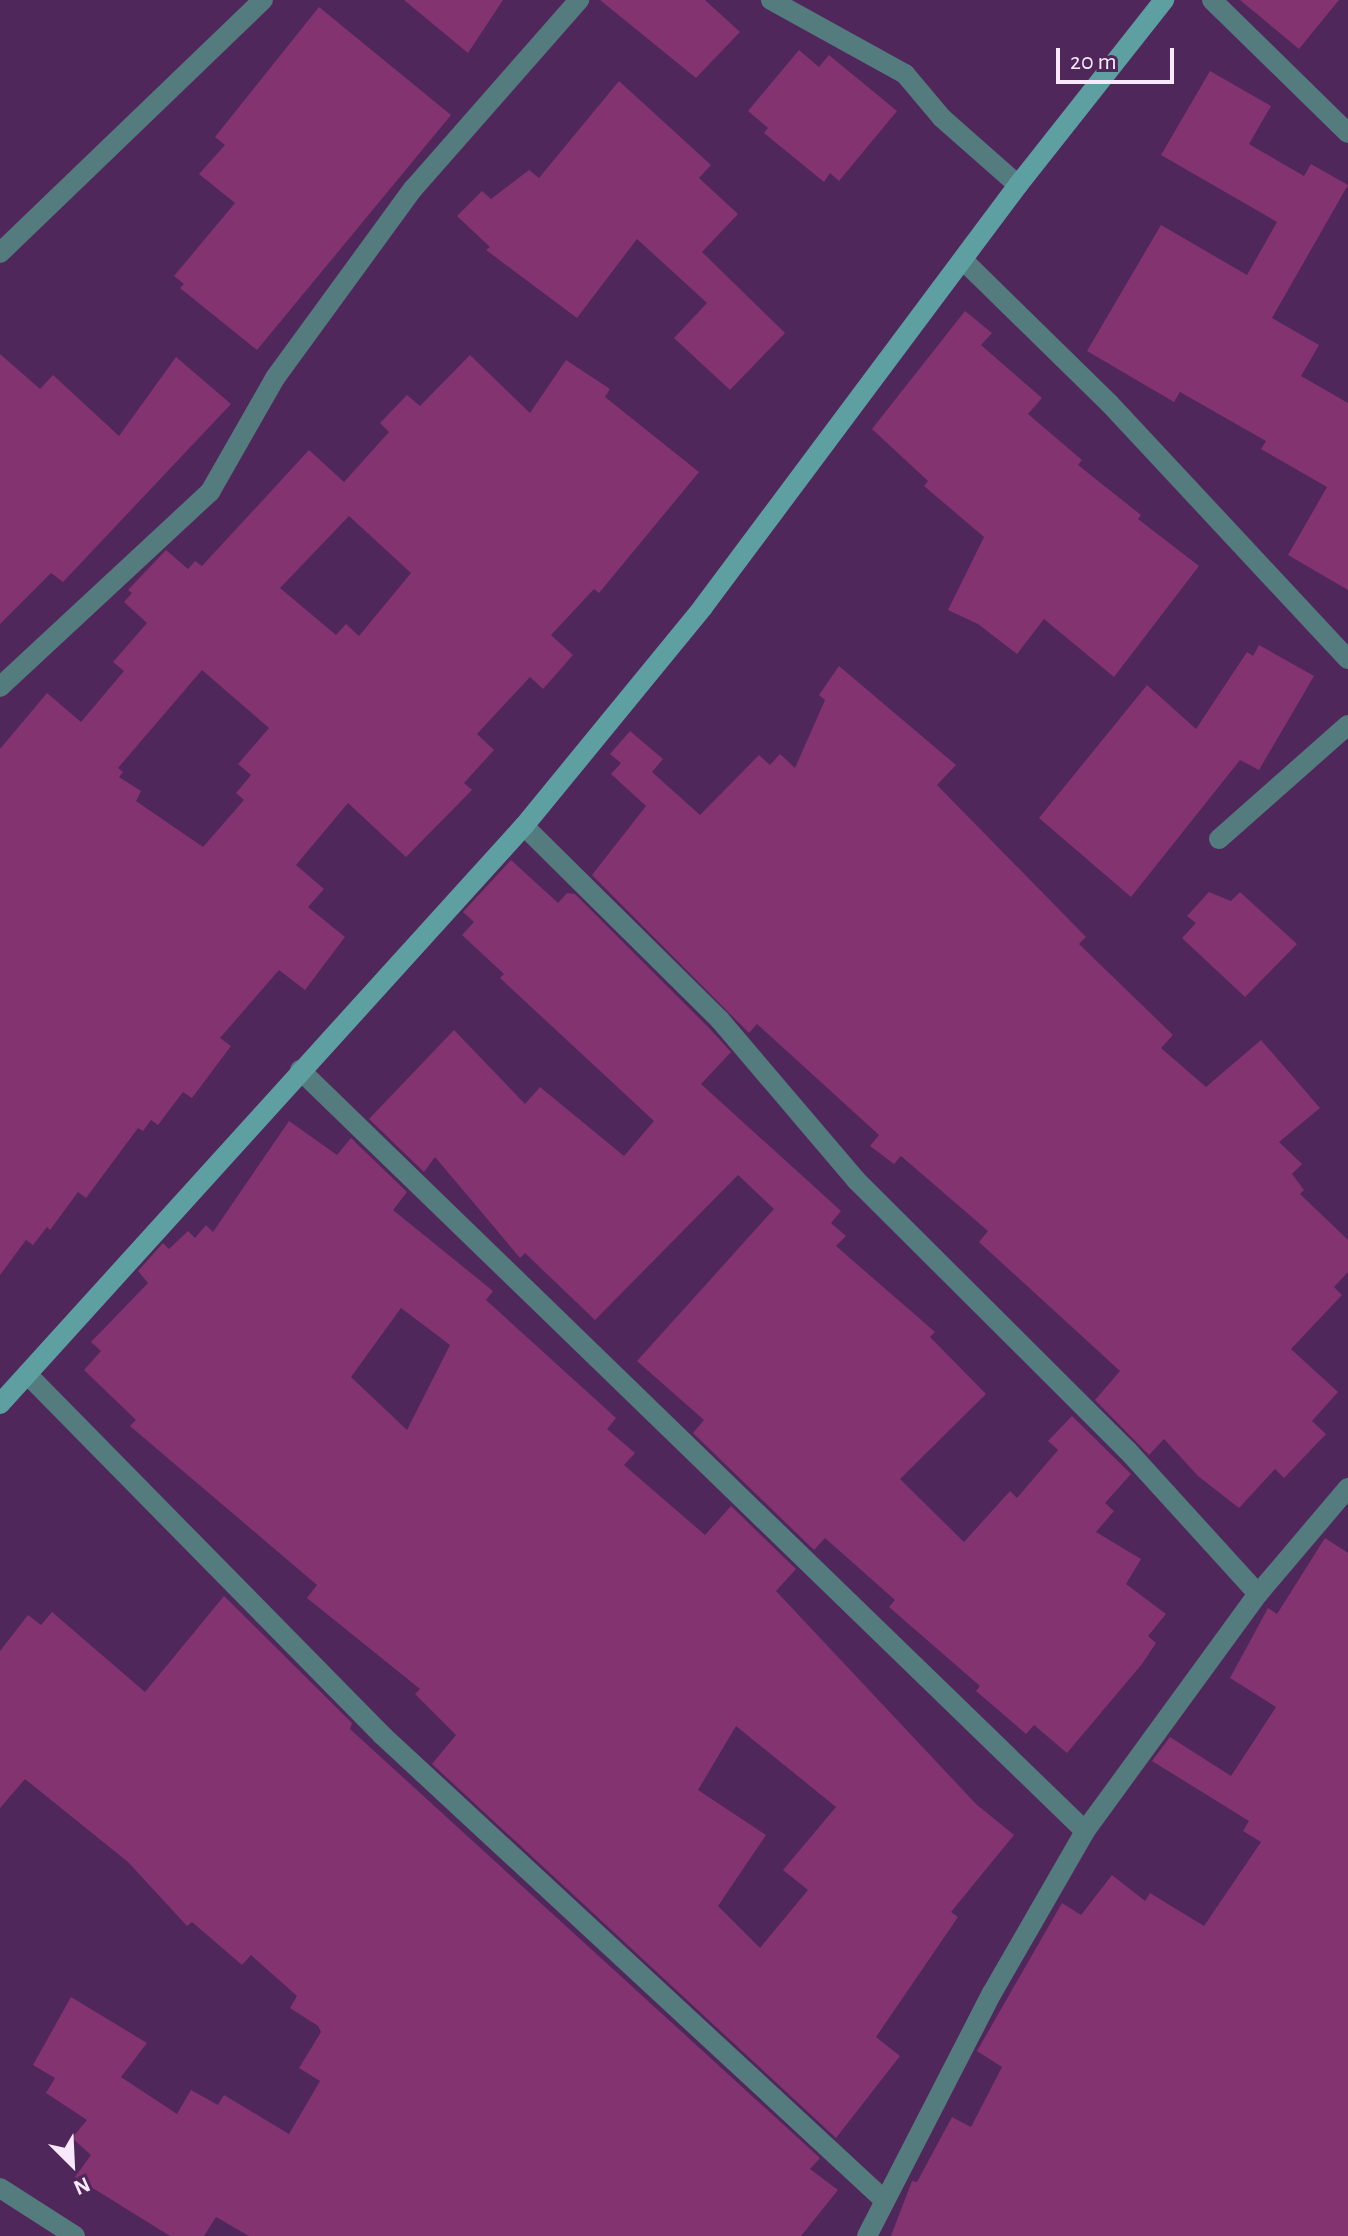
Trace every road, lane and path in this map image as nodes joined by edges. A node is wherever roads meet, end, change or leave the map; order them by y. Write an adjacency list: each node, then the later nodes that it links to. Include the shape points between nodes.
1 (263, 0): 8 (street)
2 (579, 0): 11 (street, via 413,189 275,378 210,492)
3 (771, 0): 7 (street, via 905,74 942,118)
4 (1164, 0): 7 (main road)
5 (1212, 0): 6 (street)
6 (1348, 133)
7 (1018, 185): 9 (main road)
8 (0, 253)
9 (965, 262): 10 (street, via 1109,403); 13 (main road, via 703,607)
10 (1348, 659)
11 (0, 687)
12 (1348, 725): 14 (street)
13 (524, 826): 15 (main road); 19 (street, via 720,1020 856,1180 1128,1451)
14 (1219, 839)
15 (300, 1070): 16 (main road); 20 (street)
16 (28, 1375): 17 (main road); 22 (street, via 382,1735)
17 (0, 1404)
18 (1348, 1488): 19 (street)
19 (1258, 1594): 20 (street)
20 (1085, 1831): 22 (street)
21 (0, 2188): 23 (street)
22 (883, 2199): 24 (street)
23 (75, 2236)
24 (867, 2236)

